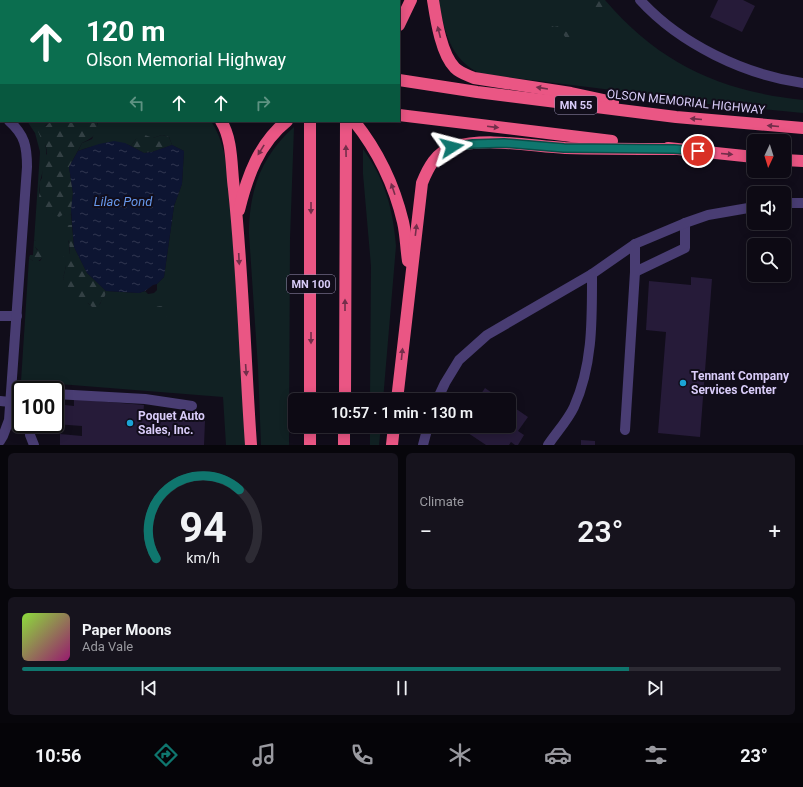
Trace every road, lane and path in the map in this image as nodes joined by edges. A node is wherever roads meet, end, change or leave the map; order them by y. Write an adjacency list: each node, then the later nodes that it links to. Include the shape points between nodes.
1 (411, 0): 4 (highway)
2 (433, 0): 11 (highway, one-way to 2, via 571,93 474,78 463,74 448,58 441,39)
3 (640, 0): 6 (street, via 691,42 715,55 770,77)
4 (400, 23)
5 (400, 80): 8 (highway, OLSON MEMORIAL HIGHWAY / MN 55)
6 (803, 84)
7 (400, 89): 8 (highway)
8 (477, 92): 11 (highway, OLSON MEMORIAL HIGHWAY / MN 55)
9 (400, 109): 18 (highway)
10 (400, 115): 18 (highway)
11 (676, 117): 19 (highway, OLSON MEMORIAL HIGHWAY / MN 55, one-way to 11)
12 (10, 122): 34 (street, via 23,136 27,152)
13 (221, 122): 27 (highway, via 230,149)
14 (286, 122): 27 (highway, one-way to 27, via 273,134 256,159 243,192)
15 (310, 122): 35 (highway, MN 100, one-way to 35)
16 (346, 122): 36 (highway, MN 100, one-way to 16)
17 (355, 122): 32 (highway, one-way to 17, via 403,223 394,190 377,153)
18 (473, 125): 20 (highway, one-way to 20)
19 (803, 128)
20 (674, 149): 21 (highway, one-way to 21); 32 (highway, one-way to 20, via 422,182 428,167 438,156 452,147 504,143 564,148)
21 (747, 156)
22 (791, 160): 23 (highway)
23 (803, 161)
24 (791, 203): 25 (street)
25 (803, 203)
26 (747, 207): 28 (street)
27 (237, 220): 50 (highway, one-way to 50)
28 (685, 222): 29 (street); 30 (street, via 685,248)
29 (635, 244): 30 (street); 31 (street)
30 (635, 272): 42 (street)
31 (592, 274): 38 (street, via 487,335 459,360); 55 (street, via 592,332 584,379 573,408)
32 (410, 282): 37 (highway, one-way to 32)
33 (0, 316): 34 (street)
34 (17, 316): 40 (street)
35 (310, 393)
36 (344, 393)
37 (398, 393)
38 (440, 393)
39 (64, 394): 41 (street, via 145,399)
40 (5, 401): 48 (street, via 9,420)
41 (192, 406)
42 (625, 430)
43 (30, 433): 49 (street)
44 (310, 433): 51 (highway)
45 (344, 433): 52 (highway)
46 (393, 433): 53 (highway)
47 (426, 433): 54 (street)
48 (0, 441)
49 (34, 445)
50 (251, 445)
51 (310, 445)
52 (344, 445)
53 (392, 445)
54 (423, 445)
55 (548, 445)

